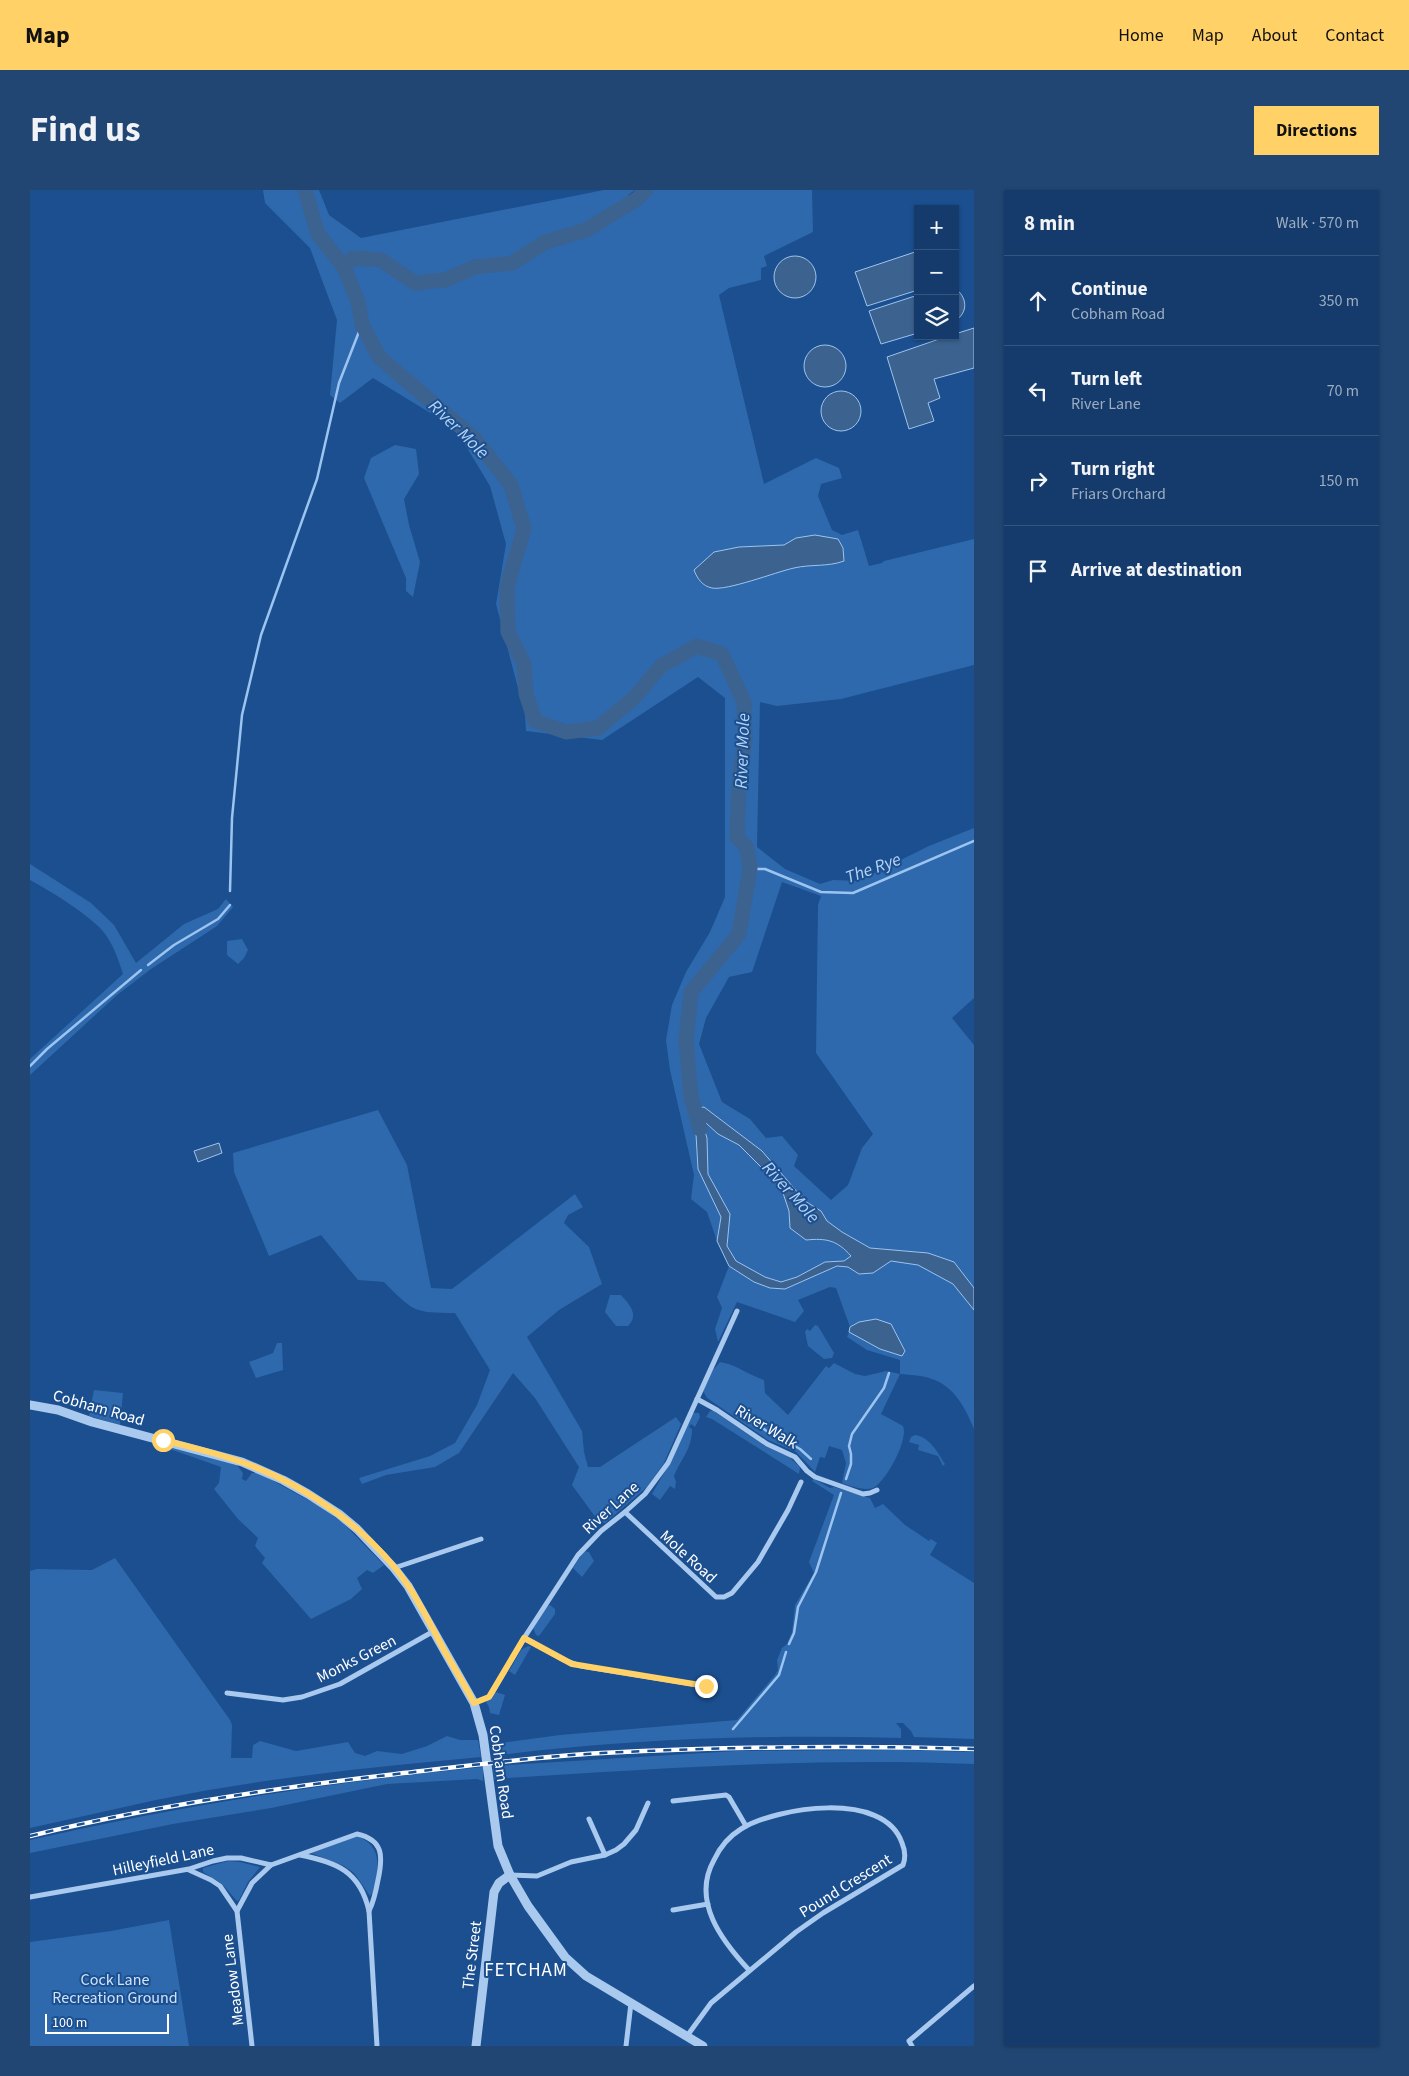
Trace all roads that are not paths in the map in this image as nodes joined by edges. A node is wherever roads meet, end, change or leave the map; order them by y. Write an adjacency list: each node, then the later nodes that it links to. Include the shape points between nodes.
1 (737, 1311): 2 (street, River Lane)
2 (697, 1399): 5 (street, River Walk, via 767,1444 795,1457 815,1477 863,1494); 6 (street, River Lane, via 664,1469 645,1494)
3 (30, 1405): 8 (street, Cobham Road, via 214,1453 264,1471 339,1514)
4 (801, 1482): 6 (street, Mole Road, via 758,1562 732,1593 724,1597 716,1597)
5 (877, 1490)
6 (625, 1512): 10 (street, River Lane, via 578,1555)
7 (481, 1539): 8 (street)
8 (394, 1568): 9 (street, Cobham Road)
9 (434, 1631): 12 (street, Monks Green, via 340,1684 302,1697 283,1700); 13 (street, Cobham Road)
10 (524, 1638): 11 (street, via 572,1664); 13 (street, River Lane, via 489,1697)
11 (706, 1686)
12 (227, 1693)
13 (474, 1703): 22 (street, Cobham Road, via 483,1735 496,1836)
14 (673, 1802): 17 (street, via 726,1795)
15 (648, 1803): 18 (street, via 631,1838)
16 (589, 1819): 18 (street)
17 (746, 1826): 24 (street, Pound Crescent, via 725,1842 711,1865 706,1884); 28 (street, Pound Crescent, via 804,1809 860,1811 891,1826 901,1839 905,1852 905,1860 899,1868 810,1921)
18 (605, 1854): 22 (street, via 571,1862 537,1876)
19 (300, 1855): 20 (street); 27 (street, via 323,1859 341,1867 362,1890); 27 (street, via 350,1835 370,1839 380,1850 382,1862 374,1902)
20 (270, 1865): 21 (street, Hilleyfield Lane, via 227,1858); 26 (street, Meadow Lane, via 252,1883)
21 (189, 1869): 23 (street, Hilleyfield Lane); 26 (street, Meadow Lane, via 220,1886)
22 (510, 1875): 30 (street, Cobham Road, via 565,1957 586,1976); 34 (street, The Street, via 498,1883 494,1892)
23 (30, 1897)
24 (708, 1904): 25 (street); 28 (street, Pound Crescent, via 718,1932)
25 (673, 1910)
26 (237, 1911): 32 (street, Meadow Lane)
27 (369, 1911): 33 (street)
28 (749, 1970): 31 (street, Pound Crescent, via 706,2008)
29 (974, 1986): 37 (street, via 909,2041)
30 (631, 2003): 31 (street, Cobham Road); 35 (street)
31 (687, 2036): 36 (street, Cobham Road)
32 (252, 2046)
33 (377, 2046)
34 (476, 2046)
35 (626, 2046)
36 (703, 2046)
37 (912, 2046)

